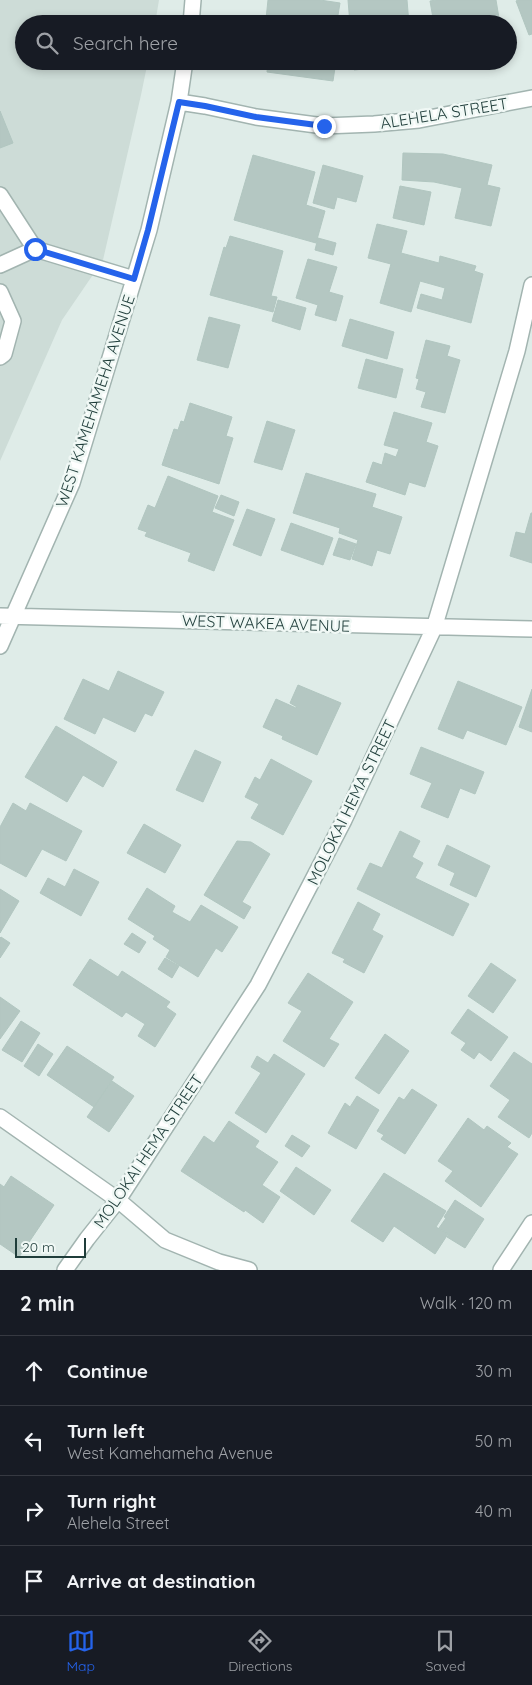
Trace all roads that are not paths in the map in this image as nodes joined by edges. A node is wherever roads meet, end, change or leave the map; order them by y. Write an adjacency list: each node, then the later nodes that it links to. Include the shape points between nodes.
1 (193, 0): 2 (street)
2 (192, 15)
3 (184, 70): 5 (street, WEST KAMEHAMEHA AVENUE)
4 (532, 98): 5 (street, ALEHELA STREET, via 419,120 324,126)
5 (179, 102): 9 (street, WEST KAMEHAMEHA AVENUE)
6 (0, 195): 7 (street)
7 (35, 249): 8 (street); 9 (street)
8 (0, 265)
9 (134, 279): 13 (street, WEST KAMEHAMEHA AVENUE, via 72,483)
10 (532, 285): 14 (street, MOLOKAI HEMA STREET, via 517,351)
11 (0, 292): 12 (street, via 13,322 4,354)
12 (0, 357)
13 (6, 616): 14 (street, WEST WAKEA AVENUE); 16 (street, WEST KAMEHAMEHA AVENUE)
14 (434, 628): 15 (street, WEST WAKEA AVENUE); 18 (street, MOLOKAI HEMA STREET, via 344,820 258,985)
15 (532, 629)
16 (0, 646)
17 (0, 1117): 18 (street)
18 (118, 1200): 20 (street, MOLOKAI HEMA STREET); 21 (street, via 165,1240 219,1262)
19 (532, 1224): 22 (street)
20 (65, 1270)
21 (249, 1270)
22 (501, 1270)

